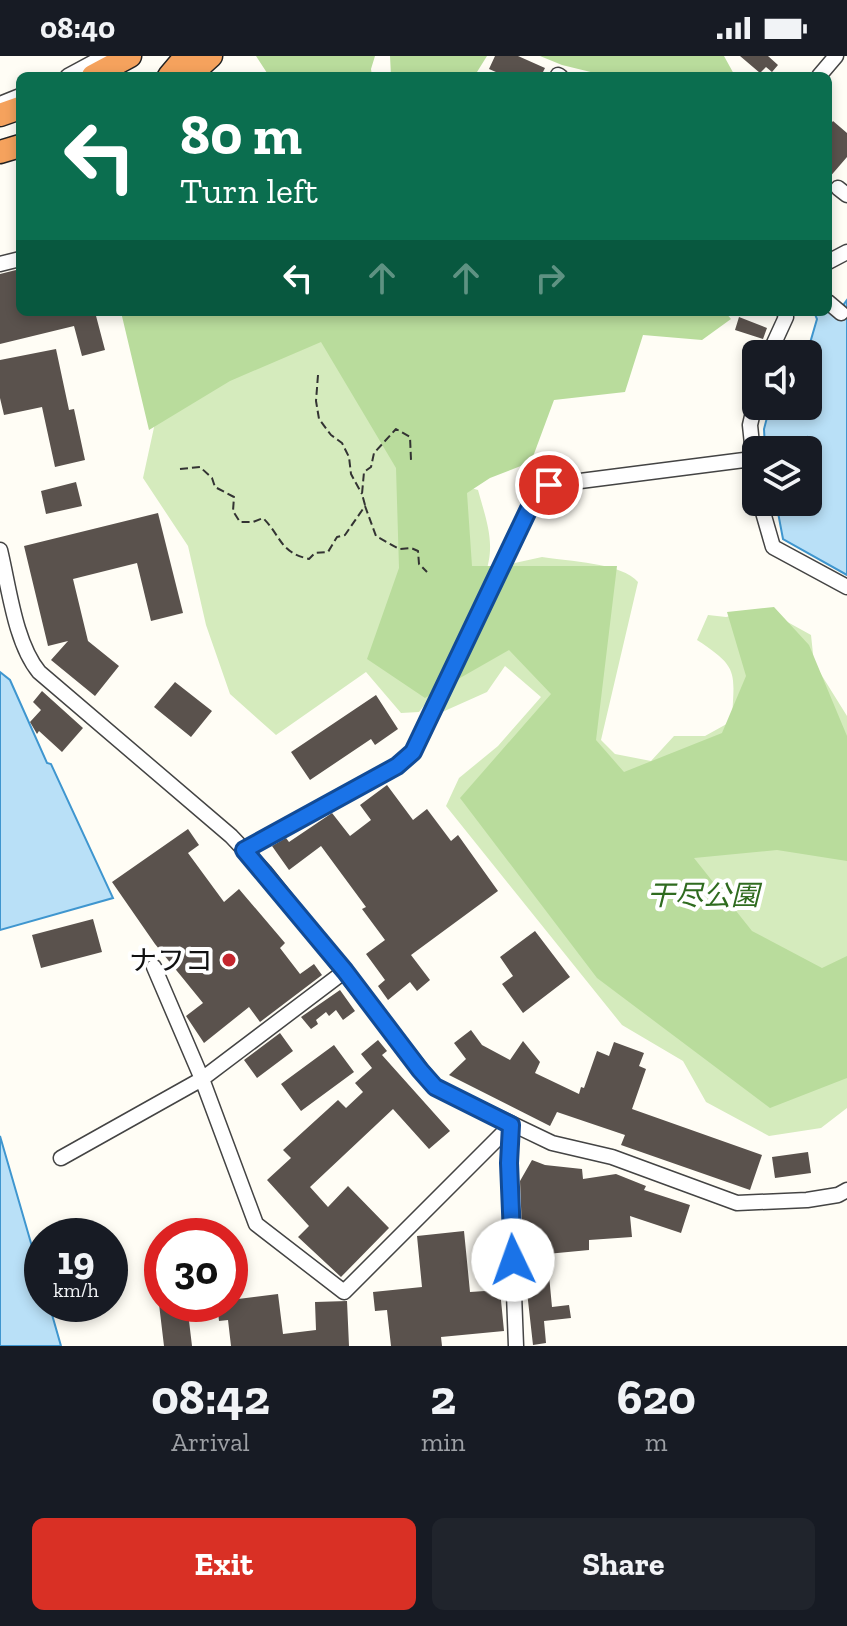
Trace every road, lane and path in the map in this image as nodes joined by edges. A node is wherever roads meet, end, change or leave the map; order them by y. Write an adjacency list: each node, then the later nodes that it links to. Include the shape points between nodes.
1 (105, 56): 6 (street)
2 (130, 56): 7 (highway)
3 (186, 56): 8 (highway)
4 (211, 56): 9 (highway)
5 (836, 56): 10 (street)
6 (75, 72)
7 (100, 72)
8 (172, 72)
9 (193, 72)
10 (822, 72)
11 (832, 305): 12 (street)
12 (841, 313)
13 (786, 316): 14 (street)
14 (776, 340)
15 (318, 375): 19 (path, via 319,419 342,443)
16 (411, 460): 19 (path, via 410,437 396,429 364,472)
17 (742, 460): 25 (street, via 549,485 536,494 413,752 397,766)
18 (180, 469): 20 (path, via 200,467 215,487 234,497 233,511 240,522 263,518 280,545 309,559 328,552)
19 (362, 494): 20 (path)
20 (365, 506): 23 (path, via 376,536 399,549 418,551 419,564)
21 (764, 516): 24 (street, via 773,547)
22 (0, 550): 25 (street, via 22,638 39,672)
23 (427, 572)
24 (847, 587)
25 (244, 850): 27 (street)
26 (154, 967): 28 (street)
27 (345, 971): 28 (street); 29 (street, via 435,1087)
28 (202, 1079): 29 (street, via 256,1224 344,1292); 30 (street)
29 (511, 1125): 31 (street, via 737,1203 807,1200); 32 (street)
30 (61, 1158)
31 (847, 1190)
32 (516, 1346)

